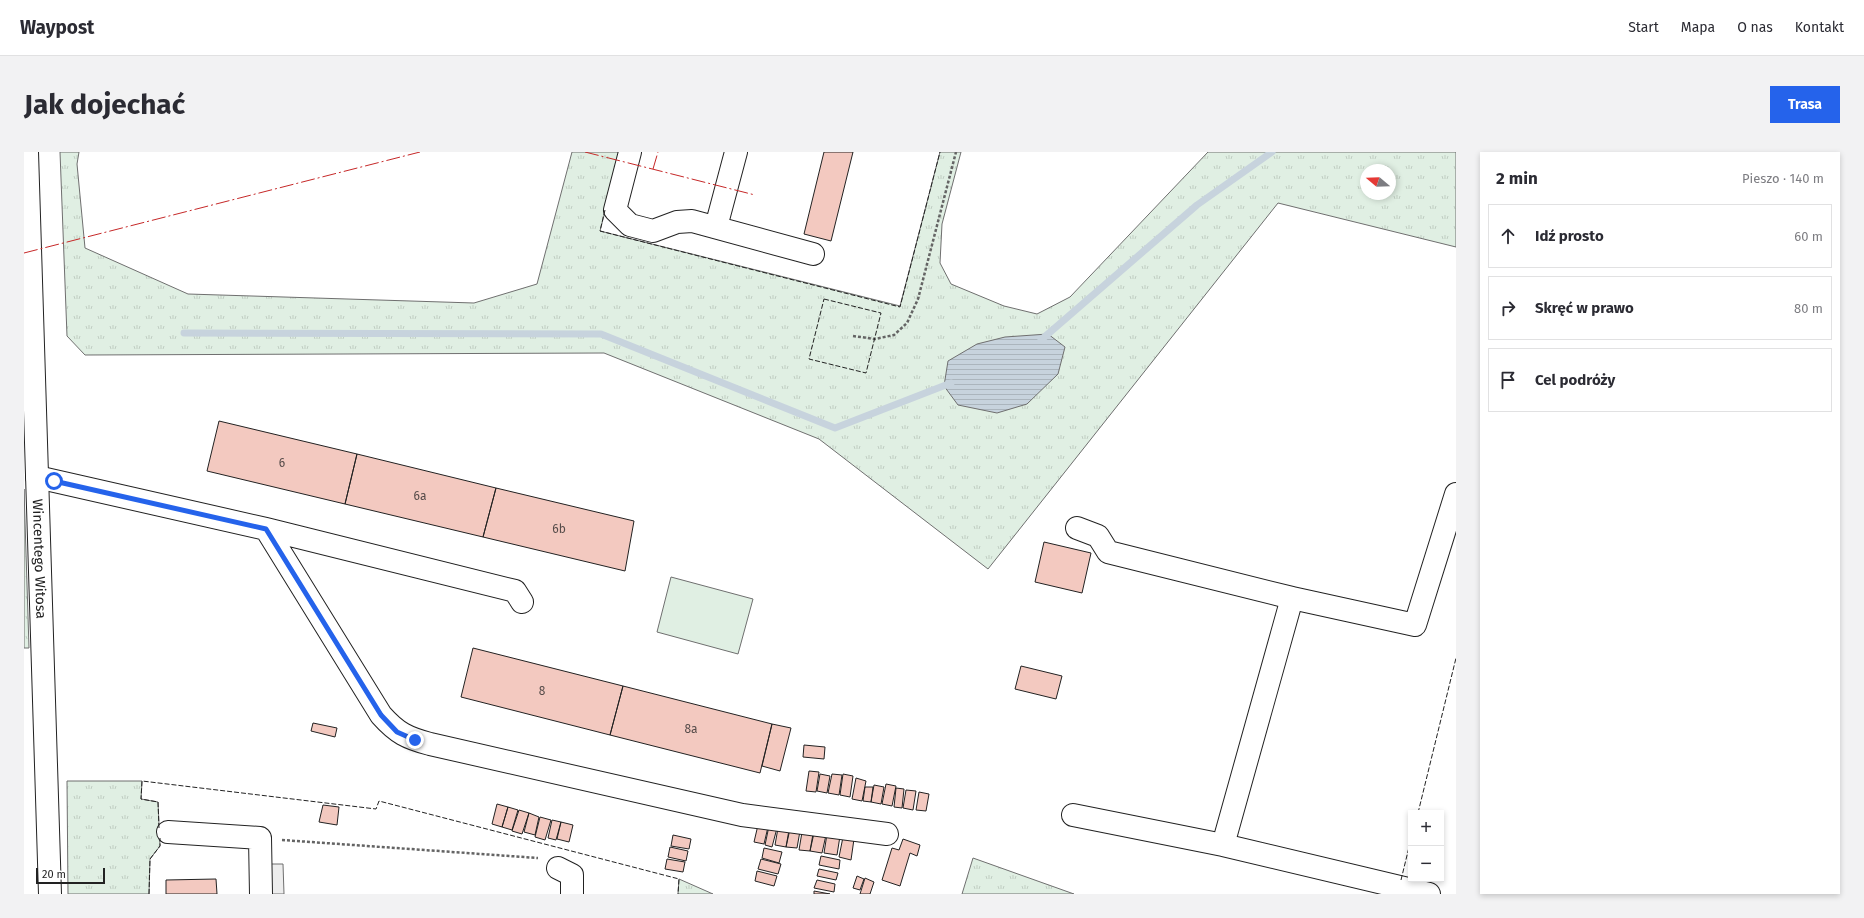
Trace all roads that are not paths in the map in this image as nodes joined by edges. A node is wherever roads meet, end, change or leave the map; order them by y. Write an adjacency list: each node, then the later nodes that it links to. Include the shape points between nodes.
1 (27, 152): 6 (street, Wincentego Witosa)
2 (630, 152): 4 (street, via 615,210 630,225 653,231 677,222 692,221)
3 (736, 152): 4 (street)
4 (716, 227): 5 (street)
5 (813, 254)
6 (37, 477): 9 (street); 17 (street, Wincentego Witosa)
7 (1456, 494): 10 (street, via 1415,625)
8 (1077, 528): 10 (street, via 1098,536 1108,552)
9 (266, 529): 11 (street, via 515,591); 14 (street, via 381,715 397,732 405,736 430,744 742,815)
10 (1292, 598): 15 (street)
11 (522, 602)
12 (1073, 815): 15 (street)
13 (168, 832): 18 (street, via 260,838)
14 (887, 834)
15 (1223, 845): 20 (street)
16 (558, 868): 19 (street, via 572,876)
17 (50, 894)
18 (261, 894)
19 (572, 894)
20 (1429, 894)

